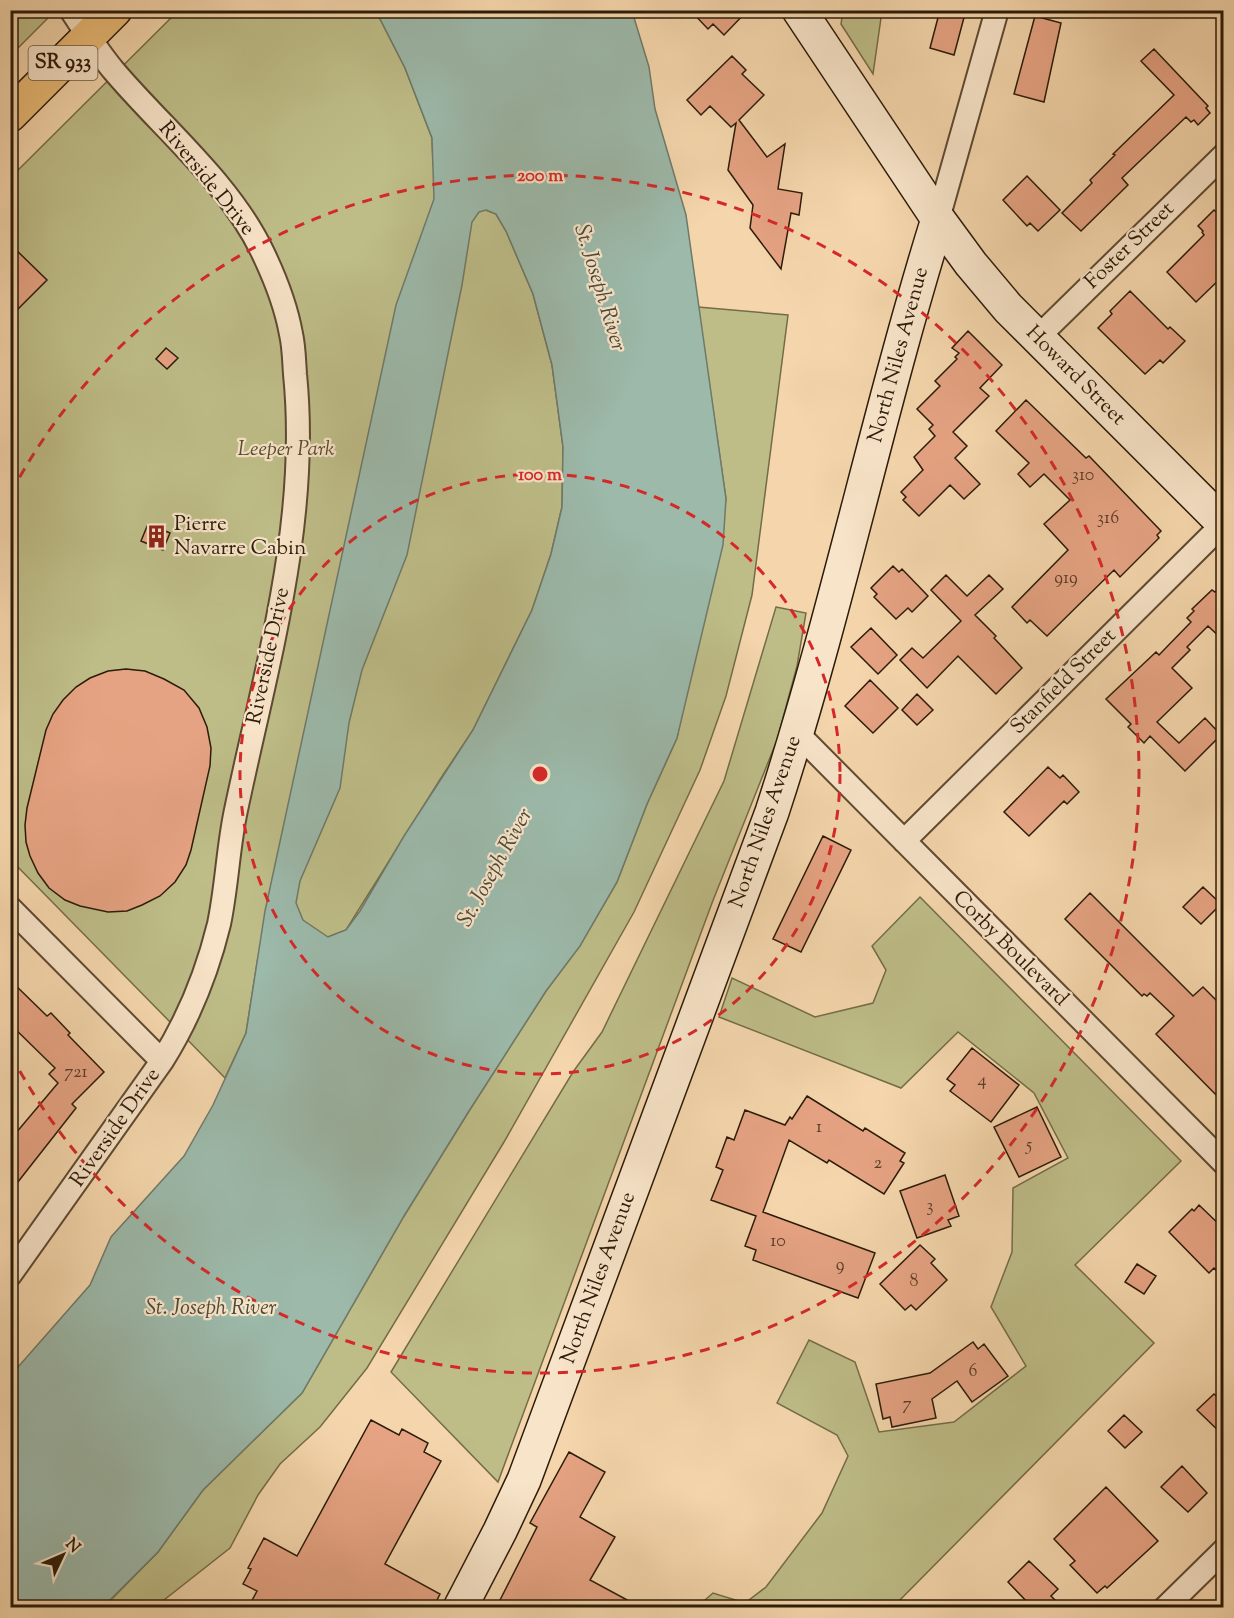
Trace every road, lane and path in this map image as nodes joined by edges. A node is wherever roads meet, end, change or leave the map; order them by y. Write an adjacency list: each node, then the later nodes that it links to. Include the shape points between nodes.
1 (115, 10): 4 (main road, SR 933)
2 (799, 10): 7 (street, Howard Street)
3 (997, 10): 7 (street, North Niles Avenue)
4 (80, 24): 5 (main road, SR 933); 13 (street, Riverside Drive, via 113,70 240,213 262,250 291,334 297,391 296,485 284,590 235,814 219,921 197,997)
5 (10, 115)
6 (1224, 155): 8 (street, Foster Street)
7 (938, 219): 8 (street, Howard Street, via 986,282); 10 (street, North Niles Avenue, via 910,308)
8 (1038, 338): 9 (street, Howard Street)
9 (1223, 524): 11 (street, Stanfield Street)
10 (798, 734): 11 (street, Corby Boulevard); 17 (street, North Niles Avenue, via 524,1480)
11 (904, 841): 14 (street, Corby Boulevard)
12 (10, 908): 13 (street)
13 (162, 1061): 15 (street, Riverside Drive)
14 (1224, 1163)
15 (10, 1275)
16 (1224, 1550): 18 (street)
17 (460, 1608)
18 (1164, 1608)

